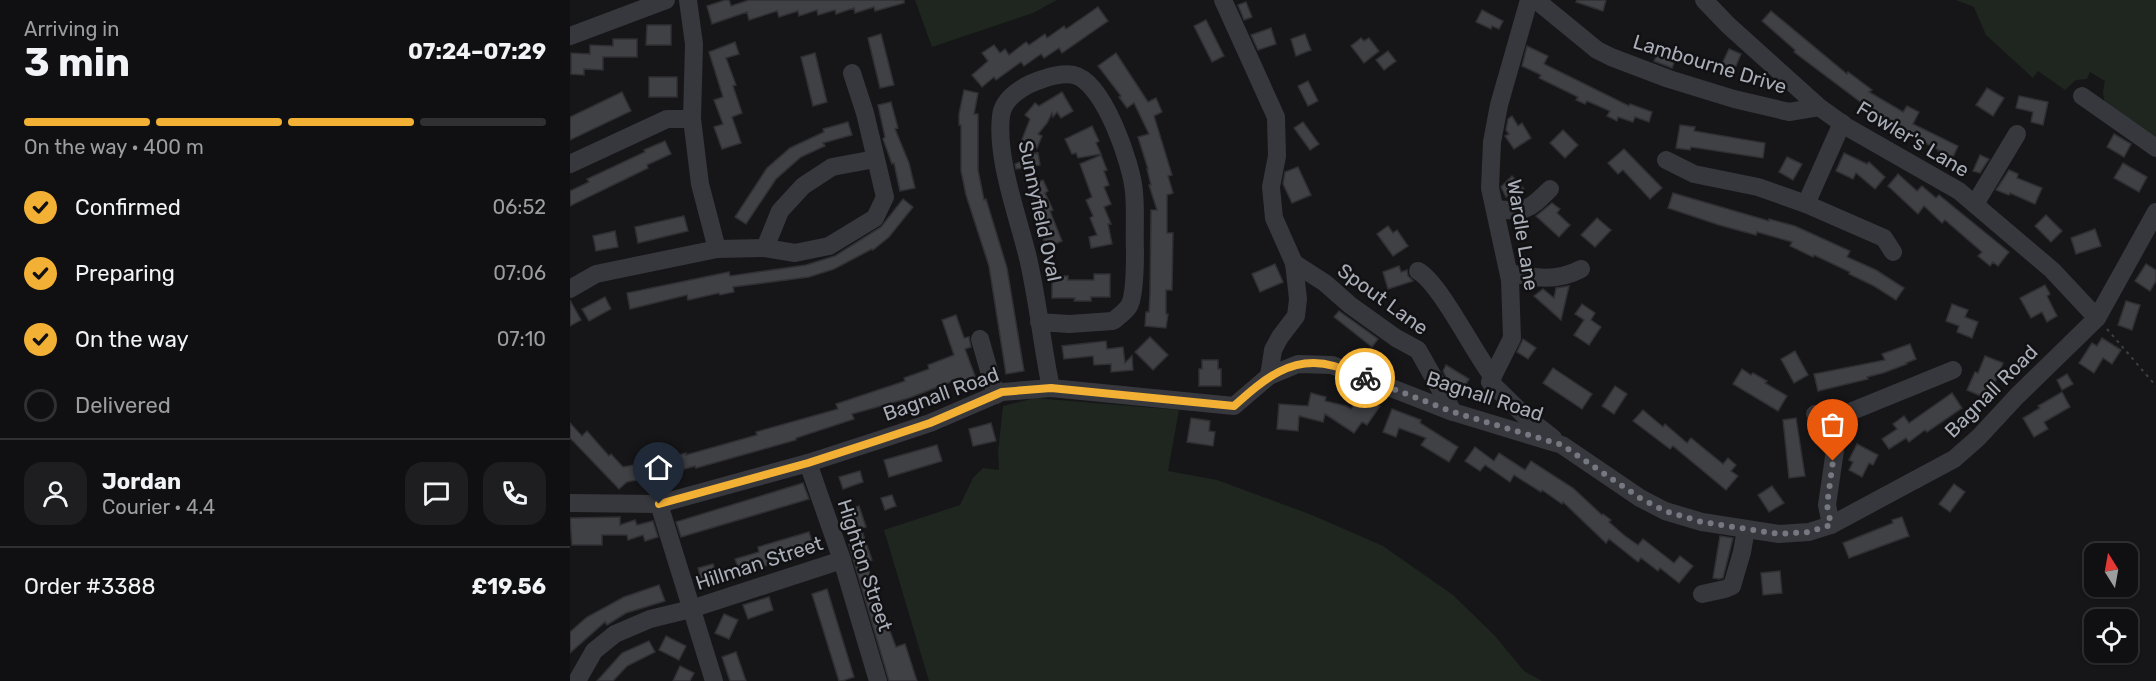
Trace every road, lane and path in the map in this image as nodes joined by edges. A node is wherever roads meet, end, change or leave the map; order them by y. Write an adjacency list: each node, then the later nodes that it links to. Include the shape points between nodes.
1 (666, 0): 7 (street)
2 (688, 0): 11 (street, via 694,44)
3 (1223, 0): 27 (street, via 1276,117 1277,156 1271,187 1274,218)
4 (1529, 0): 21 (street, Wardle Lane, via 1492,142 1490,188)
5 (1536, 0): 10 (street, Lambourne Drive, via 1597,50 1669,79 1790,112)
6 (1704, 0): 10 (street, Fowler's Lane)
7 (570, 36)
8 (852, 74): 15 (street)
9 (2082, 96): 14 (street)
10 (1819, 107): 12 (street, Fowler's Lane)
11 (692, 118): 17 (street, via 667,119); 25 (street, via 700,184)
12 (1842, 123): 19 (street); 20 (street, Fowler's Lane)
13 (2017, 134): 20 (street)
14 (2156, 148)
15 (875, 159): 24 (street, via 832,167 802,186 780,211); 24 (street, via 885,197 875,218 829,246 795,253)
16 (1666, 160): 19 (street, via 1694,174 1758,187)
17 (570, 164)
18 (1550, 189): 21 (street, via 1532,207 1518,211)
19 (1806, 204): 26 (street, via 1884,238)
20 (1975, 204): 32 (street, Fowler's Lane, via 2052,270)
21 (1495, 209): 30 (street, Wardle Lane)
22 (2156, 212): 23 (street, Bagnall Road)
23 (2147, 242): 32 (street, Bagnall Road)
24 (765, 248): 25 (street)
25 (717, 249): 31 (street, via 596,274)
26 (1893, 252)
27 (1294, 263): 36 (street, via 1296,316 1273,350); 41 (street, Spout Lane, via 1418,350)
28 (1581, 269): 30 (street, via 1550,279)
29 (1418, 271): 37 (street, via 1432,282)
30 (1509, 273): 37 (street, Wardle Lane, via 1512,338)
31 (570, 289)
32 (2097, 318): 38 (path); 48 (street, Bagnall Road, via 1954,459)
33 (1039, 322): 33 (street, Sunnyfield Oval, via 1113,321 1130,305 1135,272 1134,190 1121,138 1090,84 1075,75 1048,77 1018,90 1001,114 1006,174 1028,257); 39 (street, Sunnyfield Oval)
34 (981, 339): 40 (street)
35 (1953, 370): 43 (street)
36 (1269, 376): 39 (street, Bagnall Road, via 1234,406); 41 (street, Bagnall Road, via 1298,364 1332,365)
37 (1493, 377): 44 (street, via 1491,382 1525,416)
38 (2156, 386)
39 (1051, 388): 40 (street, Bagnall Road)
40 (996, 395): 45 (street, Bagnall Road, via 930,423)
41 (1453, 412): 44 (street, Bagnall Road)
42 (1815, 414): 43 (street)
43 (1840, 416): 48 (street, via 1827,505)
44 (1562, 445): 49 (street, Bagnall Road, via 1665,511)
45 (808, 463): 47 (street, Bagnall Road); 50 (street, Highton Street)
46 (570, 503): 47 (street, Bagnall Road)
47 (659, 504): 52 (street)
48 (1831, 525): 49 (street, Bagnall Road, via 1809,532 1779,534)
49 (1746, 529): 51 (street, via 1732,585)
50 (842, 560): 52 (street, Hillman Street); 55 (street, Highton Street)
51 (1702, 594)
52 (691, 609): 53 (street, Hillman Street, via 650,619 615,634 594,651); 54 (street)
53 (577, 681)
54 (714, 681)
55 (878, 681)

